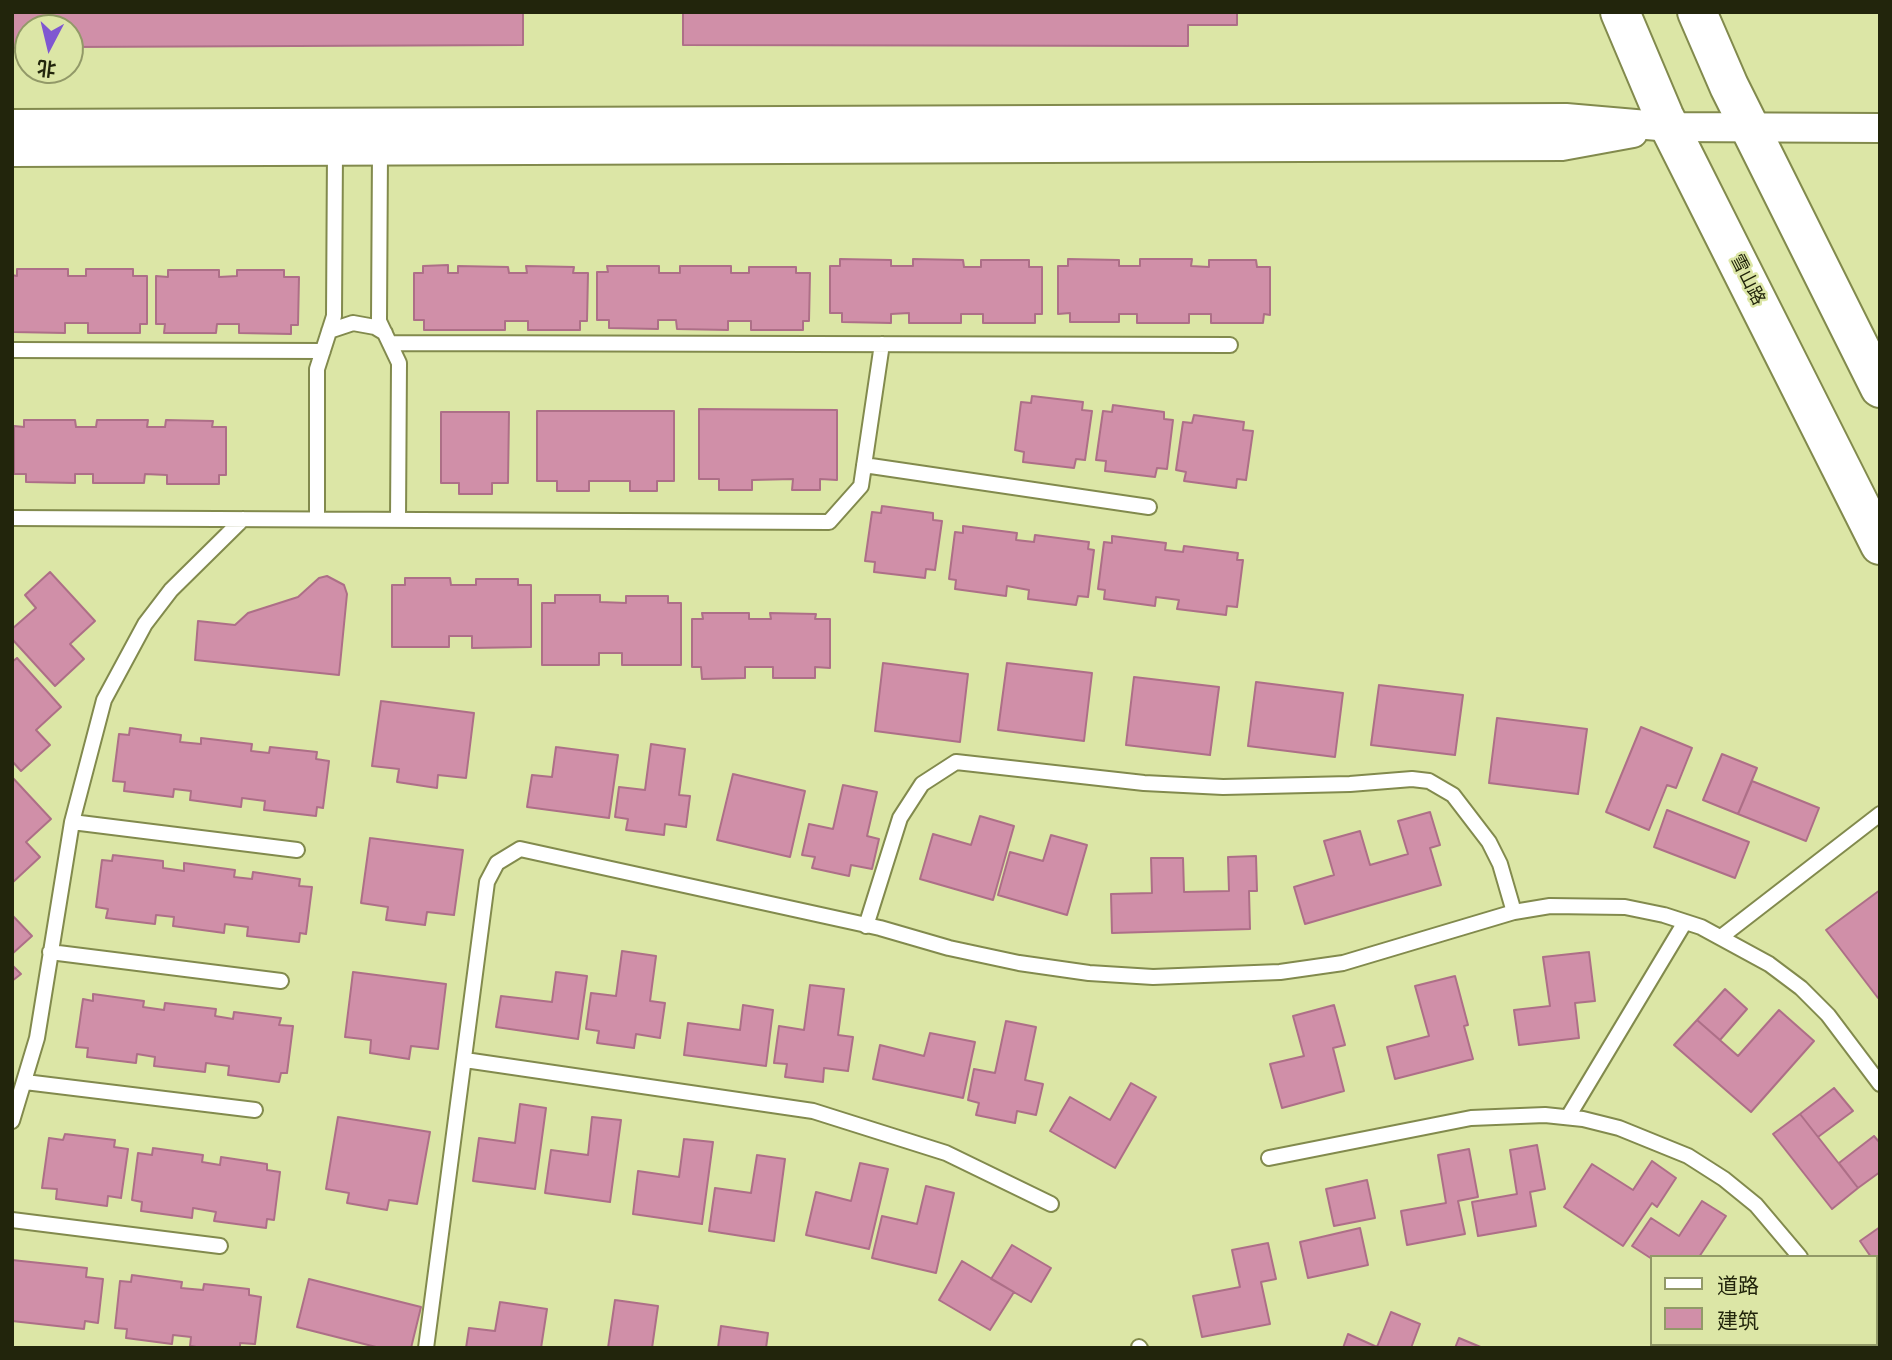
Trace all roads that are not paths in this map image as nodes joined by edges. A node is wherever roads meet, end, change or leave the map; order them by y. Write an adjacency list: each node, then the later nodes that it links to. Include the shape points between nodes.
1 (1620, 12): 4 (main road, 雪山路)
2 (1698, 12): 5 (main road)
3 (12, 124): 4 (street, via 1526,118)
4 (1670, 127): 5 (street); 8 (street, via 1562,146); 23 (main road, 雪山路)
5 (1750, 127): 6 (street); 16 (main road)
6 (1880, 128)
7 (335, 151): 8 (street); 9 (street); 10 (lane, via 334,316)
8 (380, 151): 11 (lane, via 379,321)
9 (12, 152)
10 (329, 331): 11 (lane, via 353,323 375,327); 15 (lane)
11 (387, 338): 12 (lane); 22 (lane, via 399,363)
12 (882, 344): 13 (lane); 17 (lane)
13 (1230, 345)
14 (12, 349): 15 (lane)
15 (323, 351): 21 (lane, via 317,369)
16 (1880, 388)
17 (864, 465): 18 (lane); 22 (lane, via 861,486 829,522)
18 (1149, 507)
19 (12, 518): 20 (lane)
20 (243, 519): 21 (lane); 25 (lane, via 171,590 122,661 104,700)
21 (317, 519): 22 (lane)
22 (398, 520)
23 (1880, 545)
24 (1880, 814): 30 (lane)
25 (72, 822): 26 (lane); 31 (lane)
26 (297, 850)
27 (1514, 912): 28 (lane, via 1550,906 1625,907); 29 (lane, via 1343,962 1216,976 1102,974 1031,965); 29 (lane, via 1489,842 1453,795 1429,782 1223,787 1144,783 956,761 922,784 900,818)
28 (1685, 922): 30 (lane); 37 (lane)
29 (866, 926): 33 (lane, via 520,849 498,863 487,883)
30 (1721, 937): 35 (lane, via 1801,988 1828,1015)
31 (50, 952): 32 (lane); 34 (lane)
32 (281, 981)
33 (464, 1060): 40 (lane, via 813,1111 946,1153); 44 (lane)
34 (25, 1082): 36 (lane); 38 (lane)
35 (1880, 1084)
36 (255, 1110)
37 (1567, 1117): 39 (lane, via 1471,1118); 43 (lane, via 1619,1128 1688,1156 1756,1205)
38 (12, 1121)
39 (1269, 1158)
40 (1051, 1204)
41 (12, 1220): 42 (lane)
42 (220, 1246)
43 (1798, 1255)
44 (426, 1348)

